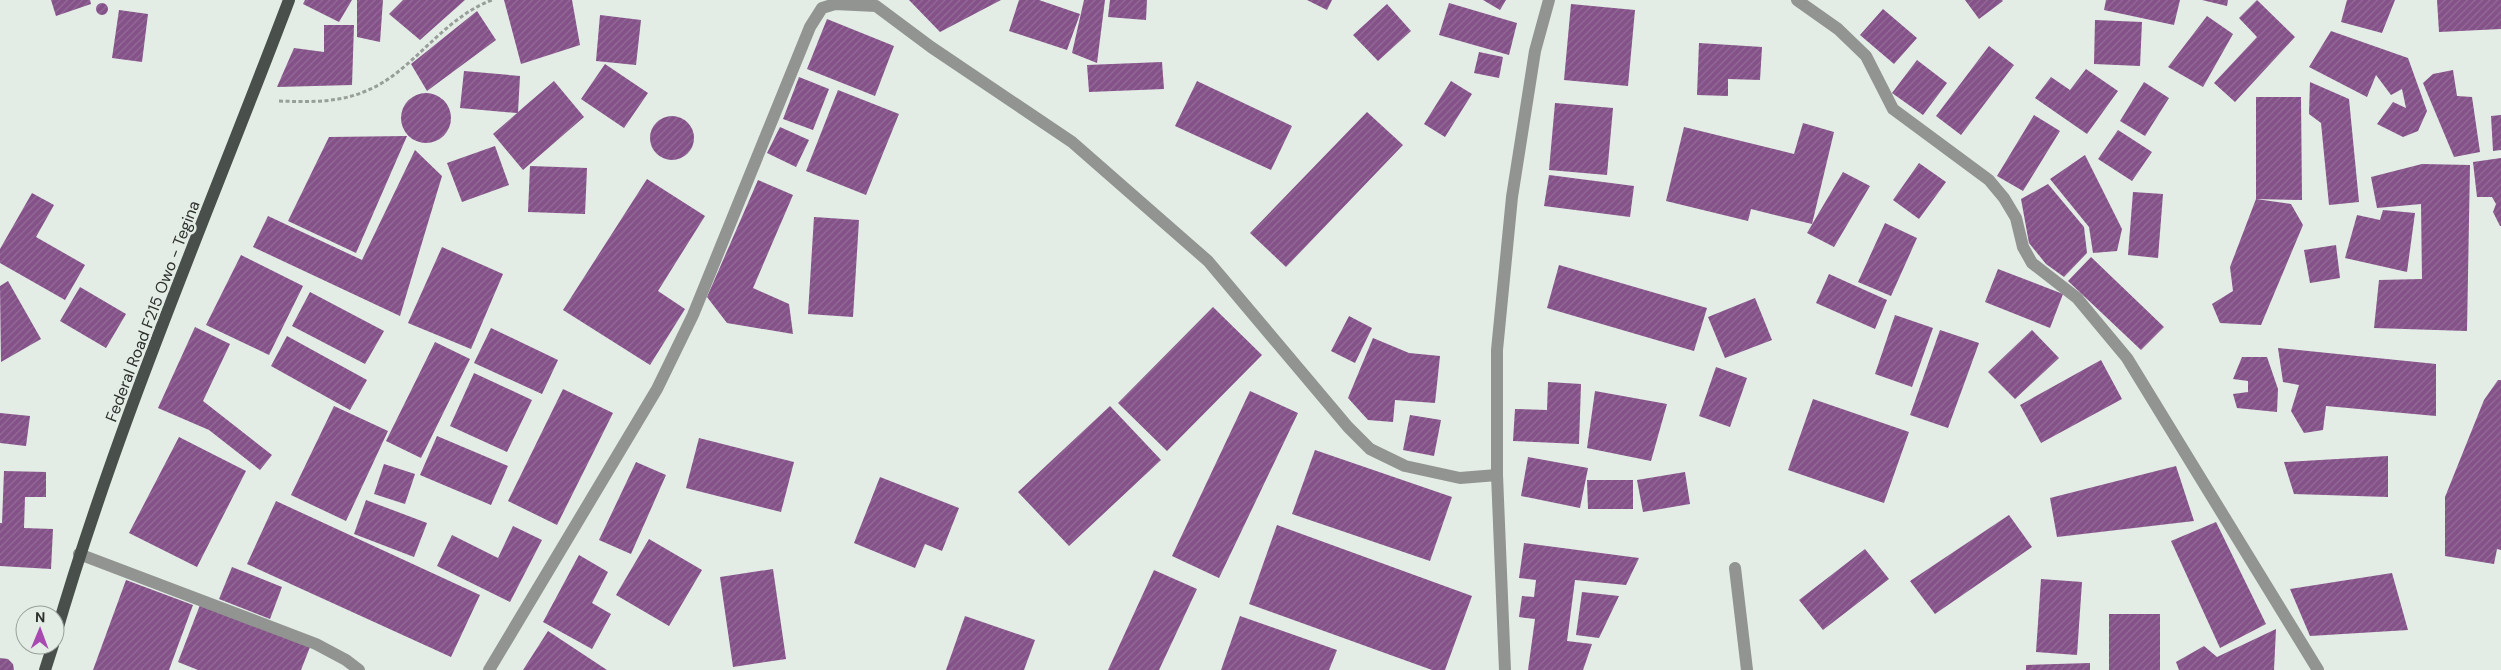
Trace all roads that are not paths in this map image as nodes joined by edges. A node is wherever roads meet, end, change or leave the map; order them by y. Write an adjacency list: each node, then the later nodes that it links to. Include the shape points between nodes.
1 (289, 0): 6 (main road, Federal Road F215 Owo - Tegina, via 111,459)
2 (1549, 0): 5 (street, via 1535,51 1512,197 1497,350)
3 (1797, 0): 15 (street, via 1838,30 1866,56 1894,109 1989,180 2004,198 2016,218 2023,247 2032,263 2077,298 2127,358)
4 (877, 3): 5 (street, via 931,46 1072,142 1208,260 1348,427 1370,448 1404,466 1460,478); 12 (street, via 835,4 822,8 810,27 693,315 657,390)
5 (1497, 475): 13 (street)
6 (79, 554): 8 (main road, Federal Road F215 Owo - Tegina); 11 (street, via 316,644)
7 (1735, 568): 14 (street)
8 (64, 605)
9 (50, 655): 10 (main road)
10 (45, 670)
11 (359, 670)
12 (488, 670)
13 (1505, 670)
14 (1747, 670)
15 (2318, 670)

